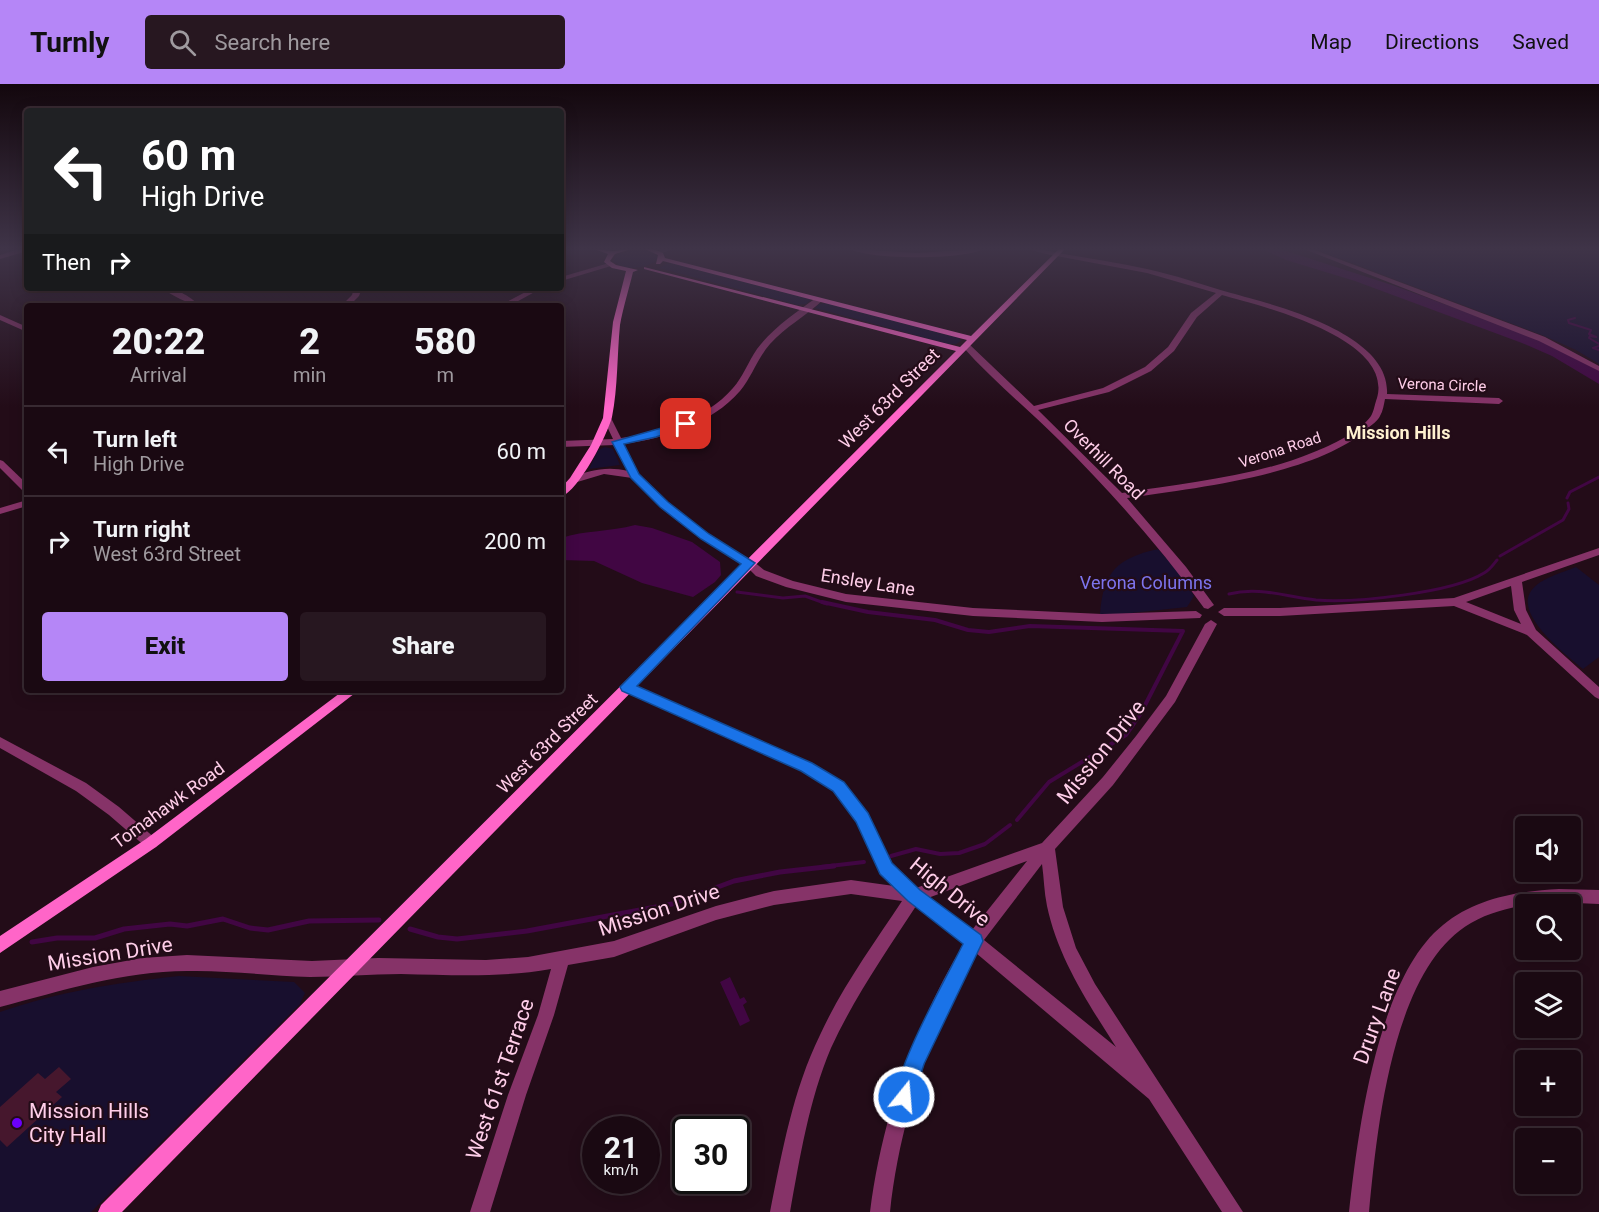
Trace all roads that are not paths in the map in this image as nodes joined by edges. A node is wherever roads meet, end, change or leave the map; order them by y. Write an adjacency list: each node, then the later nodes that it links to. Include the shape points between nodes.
1 (622, 302): 17 (street)
2 (776, 302): 9 (street)
3 (816, 302): 9 (street)
4 (824, 302): 12 (street)
5 (1009, 302): 12 (street, West 63rd Street)
6 (1210, 302): 16 (street, via 1194,315 1171,349 1148,369 1106,390)
7 (1254, 302): 14 (street, via 1302,316 1341,336 1378,371)
8 (1440, 302): 13 (street, via 1524,332)
9 (805, 309): 12 (street); 18 (street, via 766,345 723,403 686,424)
10 (0, 317): 11 (street)
11 (24, 329)
12 (966, 345): 16 (street, Overhill Road); 30 (street, West 63rd Street)
13 (1599, 369)
14 (1383, 396): 15 (street, Verona Circle); 26 (street, Verona Road, via 1378,415 1371,423 1314,456 1231,479)
15 (1499, 400)
16 (1032, 409): 26 (street, Overhill Road)
17 (607, 418): 18 (street, Ensley Lane); 20 (street)
18 (617, 442): 20 (street); 22 (street, Ensley Lane)
19 (564, 444): 20 (street)
20 (596, 445): 23 (street)
21 (0, 464): 24 (street)
22 (634, 476): 23 (street, via 616,470 598,471); 30 (street, Ensley Lane, via 705,537)
23 (574, 480): 25 (street)
24 (24, 487)
25 (564, 491)
26 (1120, 495): 33 (street, Overhill Road)
27 (24, 504): 28 (street)
28 (0, 511)
29 (1599, 552): 31 (street)
30 (749, 563): 35 (street, Ensley Lane, via 770,577 819,593 905,606 1034,616); 38 (street, West 63rd Street)
31 (1516, 580): 32 (street); 37 (street, via 1520,610)
32 (1455, 602): 34 (street); 37 (street)
33 (1208, 605): 34 (street); 35 (street)
34 (1224, 612): 36 (street, via 1222,619)
35 (1196, 615): 36 (street, via 1200,623)
36 (1211, 624): 43 (street, Mission Drive, via 1171,699 1141,740)
37 (1531, 632): 40 (street)
38 (627, 687): 44 (street, High Drive, via 807,767 838,787 862,818 886,868); 49 (street, West 63rd Street)
39 (349, 693): 42 (street, Tomahawk Road)
40 (1599, 694)
41 (0, 742): 42 (street, via 81,787)
42 (151, 843): 47 (street, Tomahawk Road)
43 (1047, 847): 44 (street, Mission Drive); 46 (street); 51 (street, High Drive, via 1055,907 1069,950 1089,990)
44 (914, 896): 46 (street, High Drive); 48 (street, Mission Drive, via 851,887 796,894 716,913 614,949); 54 (street, via 835,1020 794,1132)
45 (1599, 897): 57 (street, Drury Lane, via 1550,896 1511,901 1475,914 1448,930 1427,953 1392,1028 1377,1082)
46 (974, 941): 51 (street, High Drive); 55 (street, via 915,1062 894,1132)
47 (0, 945)
48 (561, 960): 49 (street, Mission Drive, via 486,968); 53 (street, West 61st Terrace)
49 (349, 968): 50 (street, Mission Drive, via 198,963 142,966); 52 (street, West 63rd Street)
50 (0, 999)
51 (1154, 1092): 56 (street, High Drive)
52 (108, 1212)
53 (480, 1212)
54 (780, 1212)
55 (880, 1212)
56 (1233, 1212)
57 (1359, 1212)

